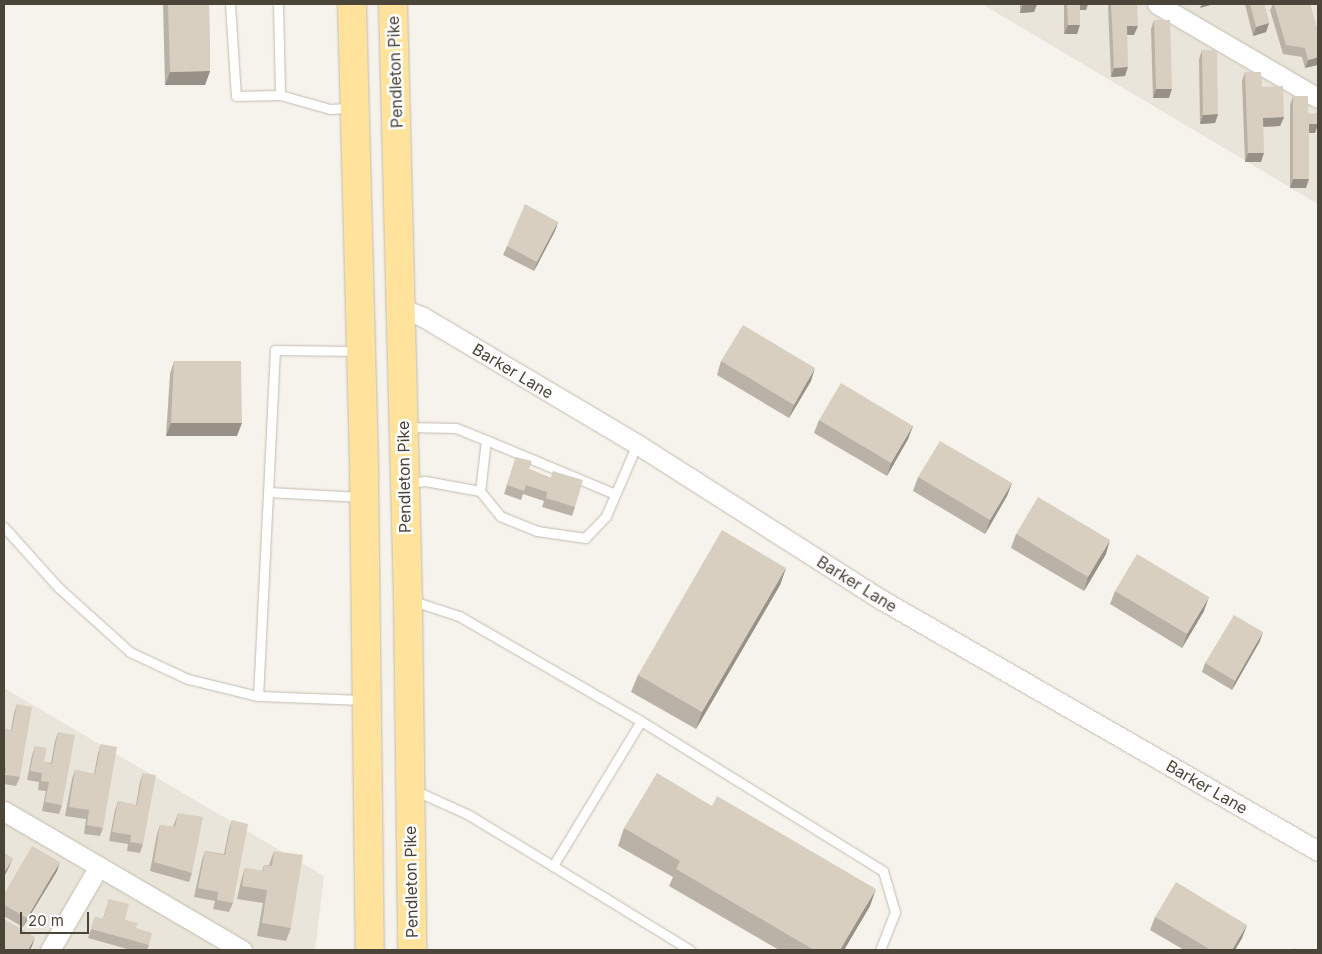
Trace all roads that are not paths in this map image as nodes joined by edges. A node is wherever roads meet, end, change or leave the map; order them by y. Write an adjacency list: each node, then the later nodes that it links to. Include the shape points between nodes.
1 (230, 4): 6 (lane, via 237,63 236,96)
2 (278, 4): 6 (lane, via 276,30)
3 (352, 4): 8 (main road)
4 (393, 4): 9 (main road, Pendleton Pike)
5 (1157, 4): 7 (street)
6 (280, 94): 8 (lane, via 330,109)
7 (1318, 98)
8 (354, 108): 10 (main road)
9 (401, 308): 11 (main road, Pendleton Pike); 13 (street, Barker Lane, via 423,317)
10 (360, 351): 16 (lane, via 276,350); 18 (main road)
11 (403, 427): 12 (lane, via 456,428); 14 (main road, Pendleton Pike)
12 (486, 440): 15 (lane); 17 (lane)
13 (637, 444): 17 (lane); 26 (street, Barker Lane, via 882,600)
14 (404, 484): 15 (lane, via 425,481); 20 (main road, Pendleton Pike)
15 (480, 491): 17 (lane, via 500,516 537,530 585,538 606,516)
16 (268, 492): 18 (lane); 21 (lane)
17 (616, 494)
18 (364, 498): 22 (main road)
19 (4, 527): 21 (lane, via 59,588 130,652 188,679)
20 (408, 599): 23 (lane, via 459,616); 24 (main road, Pendleton Pike)
21 (258, 696): 22 (lane)
22 (366, 700): 31 (main road)
23 (641, 721): 28 (lane); 34 (lane, via 882,871 895,912)
24 (410, 789): 28 (lane, via 467,814); 32 (main road, Pendleton Pike)
25 (4, 811): 27 (street)
26 (1318, 851)
27 (99, 866): 29 (street); 30 (street)
28 (553, 866): 33 (lane)
29 (50, 950)
30 (242, 950)
31 (370, 950)
32 (412, 950)
33 (690, 950)
34 (880, 950)

